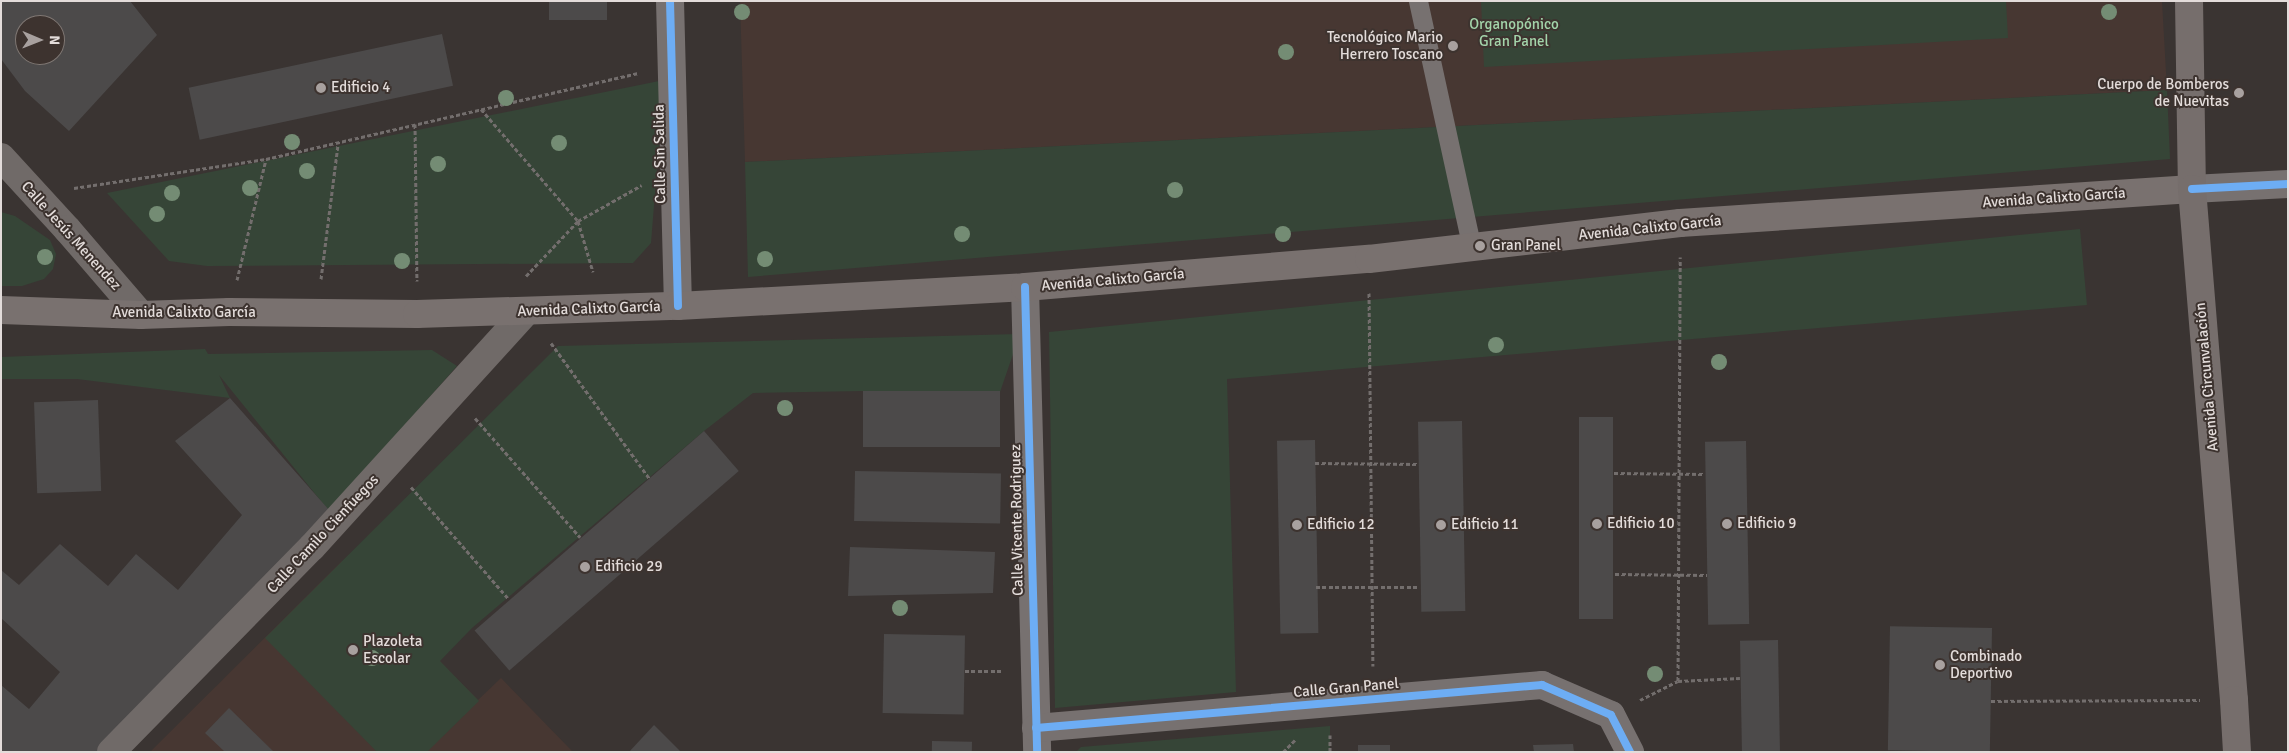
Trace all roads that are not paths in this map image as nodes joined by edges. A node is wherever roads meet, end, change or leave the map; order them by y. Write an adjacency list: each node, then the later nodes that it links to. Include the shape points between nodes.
1 (670, 1): 9 (street, Calle Sin Salida)
2 (1418, 1): 7 (lane)
3 (2189, 1): 6 (highway, Avenida Circunvalación)
4 (1, 157): 12 (main road, Calle Jesús Menendez)
5 (2288, 184): 6 (street)
6 (2192, 189): 7 (main road, Avenida Calixto García, via 1680,223); 16 (highway, Avenida Circunvalación)
7 (1472, 248): 8 (main road, Avenida Calixto García)
8 (1025, 287): 9 (main road, Avenida Calixto García); 13 (street, Calle Vicente Rodriguez)
9 (678, 306): 11 (main road, Avenida Calixto García)
10 (1, 310): 12 (main road, Avenida Calixto García)
11 (527, 311): 12 (main road, Avenida Calixto García); 14 (main road, Calle Camilo Cienfuegos, via 390,463)
12 (141, 315)
13 (1037, 740): 15 (street, Calle Gran Panel, via 1373,700 1542,685 1611,714)
14 (111, 752)
15 (1630, 752)
16 (2237, 752)

